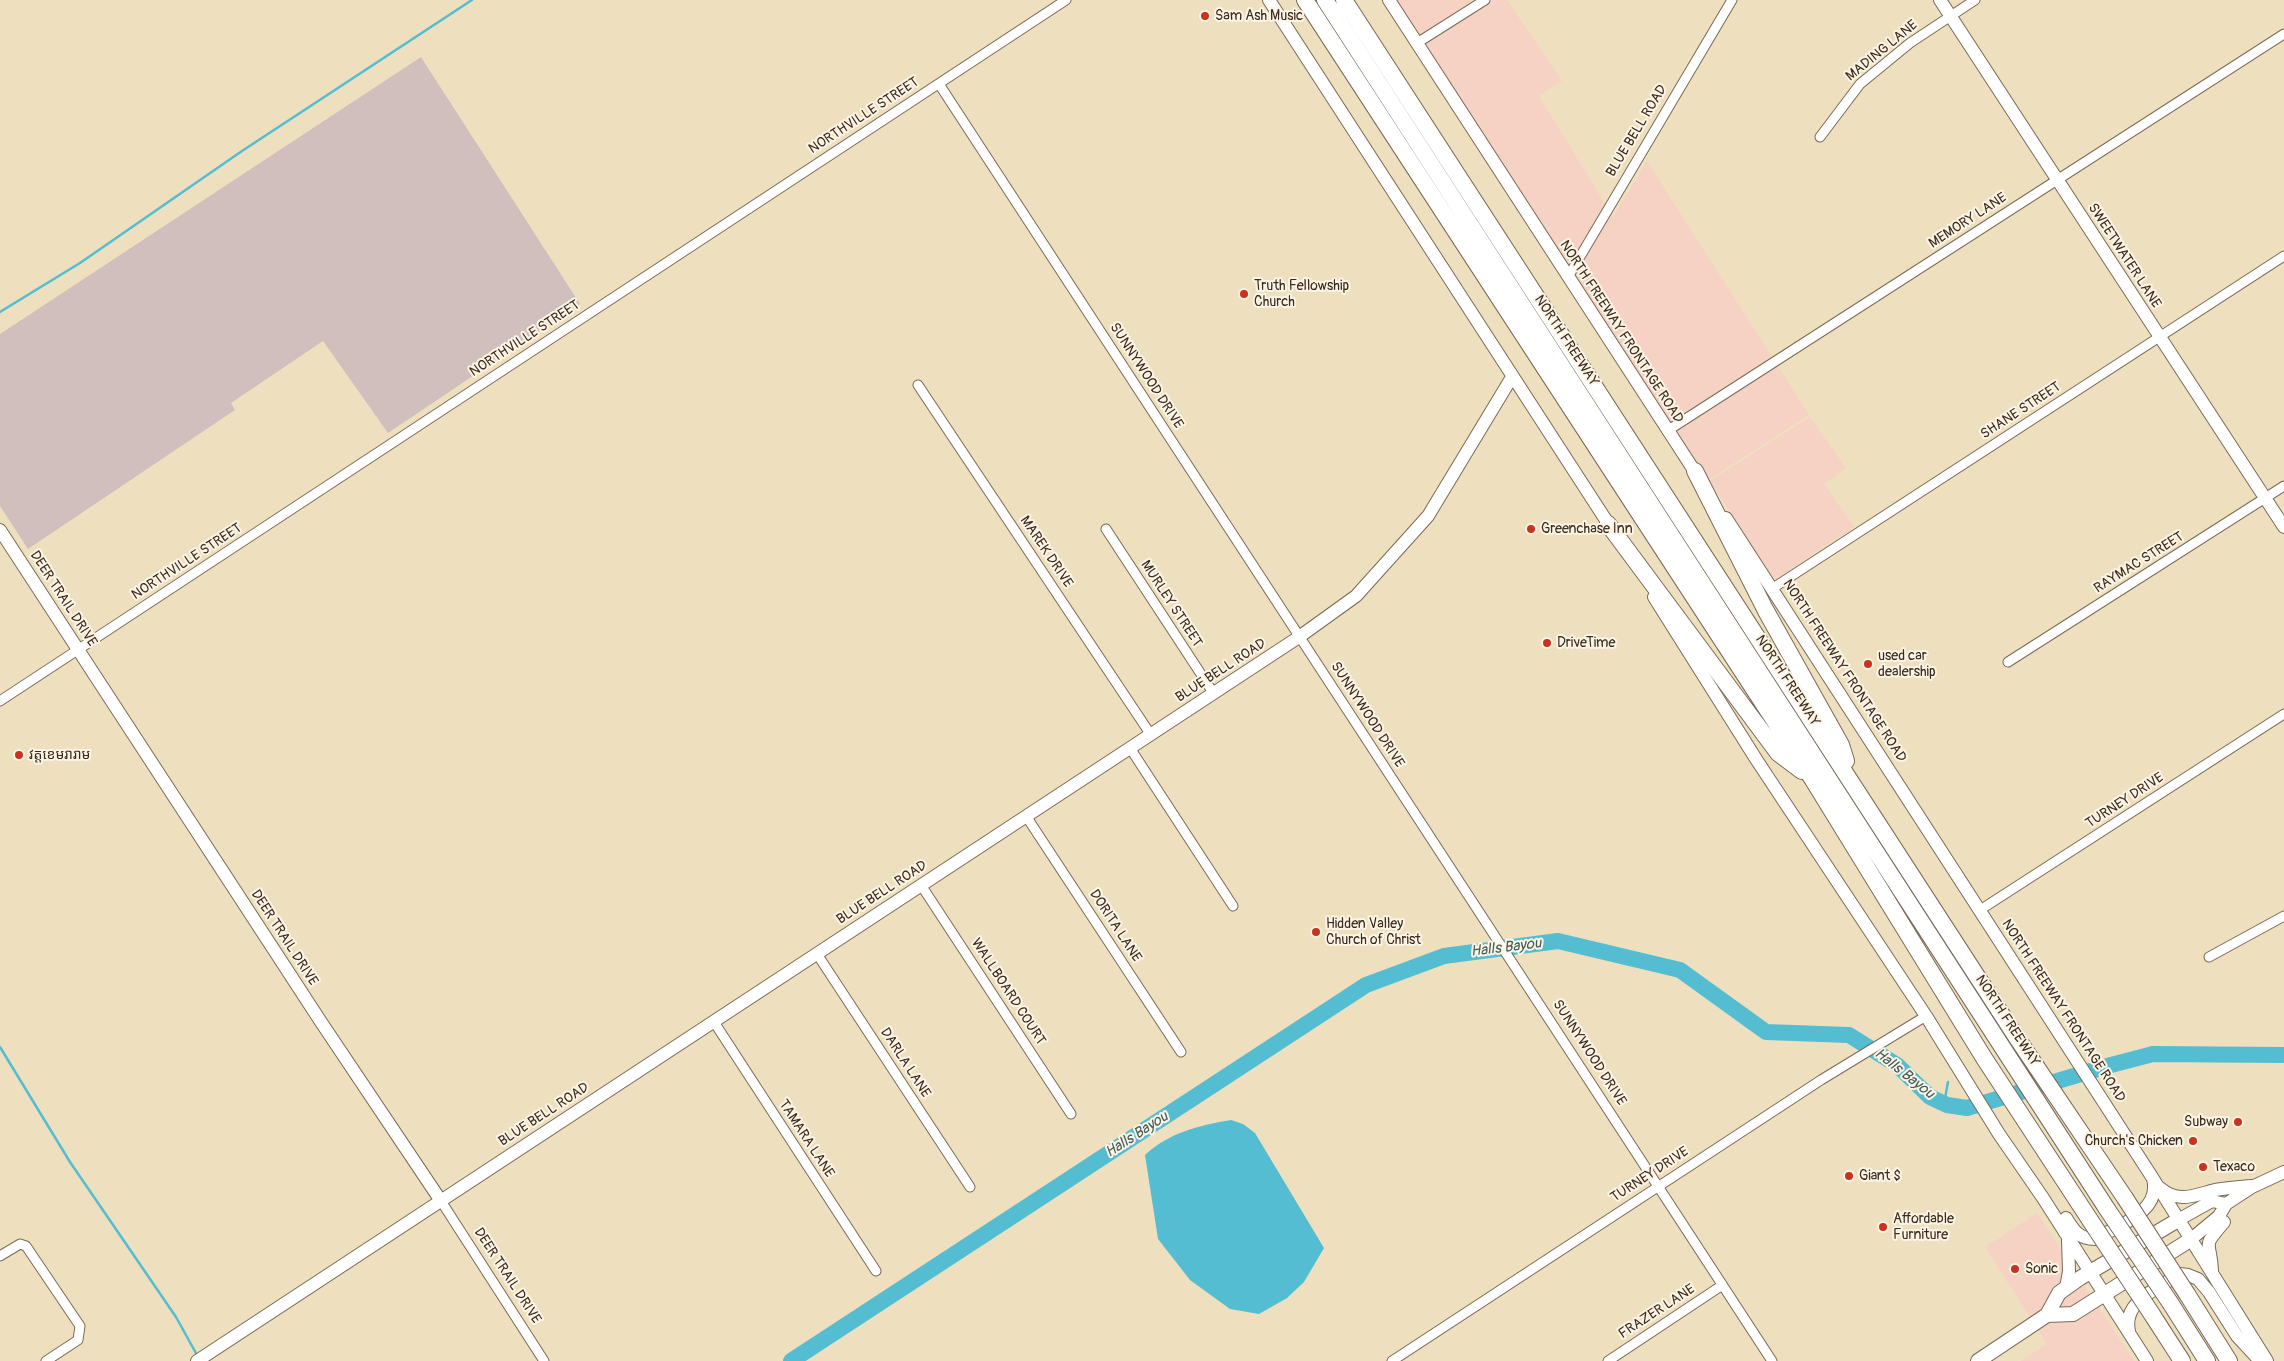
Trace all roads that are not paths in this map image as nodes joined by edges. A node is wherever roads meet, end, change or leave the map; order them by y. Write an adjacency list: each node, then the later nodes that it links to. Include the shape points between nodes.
1 (1066, 0): 14 (street, NORTHVILLE STREET)
2 (1269, 0): 20 (main road)
3 (1305, 0): 39 (highway)
4 (1325, 0): 81 (highway, NORTH FREEWAY, bridge, via 2107,1210)
5 (1344, 0): 40 (highway, NORTH FREEWAY)
6 (1389, 0): 13 (main road, NORTH FREEWAY FRONTAGE ROAD)
7 (1485, 0): 13 (street)
8 (1732, 0): 18 (street, BLUE BELL ROAD)
9 (1940, 0): 11 (main road, SWEETWATER LANE)
10 (1976, 0): 11 (street, MADING LANE)
11 (1950, 16): 15 (street, MADING LANE, via 1910,43 1860,84); 16 (main road, SWEETWATER LANE)
12 (2284, 34): 16 (street, MEMORY LANE)
13 (1417, 43): 18 (main road, NORTH FREEWAY FRONTAGE ROAD)
14 (939, 84): 31 (street, SUNNYWOOD DRIVE); 32 (street, NORTHVILLE STREET)
15 (1820, 137)
16 (2057, 180): 19 (main road, SWEETWATER LANE); 22 (street, MEMORY LANE)
17 (2284, 256): 19 (street, SHANE STREET)
18 (1568, 277): 22 (main road, NORTH FREEWAY FRONTAGE ROAD)
19 (2160, 337): 25 (main road, SWEETWATER LANE); 30 (street, SHANE STREET)
20 (1512, 377): 26 (main road); 31 (main road, BLUE BELL ROAD, via 1428,516 1356,596)
21 (918, 385): 37 (street, MAREK DRIVE)
22 (1667, 431): 23 (main road, NORTH FREEWAY FRONTAGE ROAD)
23 (1695, 471): 30 (main road, NORTH FREEWAY FRONTAGE ROAD); 40 (highway, via 1766,611 1842,745)
24 (2284, 486): 25 (street, RAYMAC STREET)
25 (2265, 498): 27 (main road, SWEETWATER LANE); 33 (street, RAYMAC STREET)
26 (1608, 524): 39 (highway, via 1778,753); 48 (main road, via 1756,759)
27 (2284, 527)
28 (1106, 529): 34 (street, MURLEY STREET)
29 (0, 530): 32 (main road, DEER TRAIL DRIVE)
30 (1773, 588): 44 (main road, NORTH FREEWAY FRONTAGE ROAD)
31 (1300, 637): 34 (main road, BLUE BELL ROAD); 55 (street, SUNNYWOOD DRIVE)
32 (79, 650): 35 (street, NORTHVILLE STREET); 58 (main road, DEER TRAIL DRIVE, via 321,1022)
33 (2008, 662)
34 (1214, 694): 37 (main road, BLUE BELL ROAD)
35 (0, 701)
36 (2284, 714): 44 (street, TURNEY DRIVE)
37 (1151, 734): 38 (main road, BLUE BELL ROAD)
38 (1130, 748): 41 (main road, BLUE BELL ROAD); 43 (street)
39 (1813, 780): 80 (highway, bridge, via 1984,1058)
40 (1853, 782): 82 (highway, NORTH FREEWAY, bridge)
41 (1026, 816): 42 (main road, BLUE BELL ROAD); 50 (street, DORITA LANE)
42 (921, 884): 46 (main road, BLUE BELL ROAD); 51 (street, WALLBOARD COURT)
43 (1233, 906)
44 (1980, 910): 54 (main road, NORTH FREEWAY FRONTAGE ROAD)
45 (2284, 916): 47 (street)
46 (817, 954): 49 (main road, BLUE BELL ROAD); 56 (street, DARLA LANE)
47 (2209, 957)
48 (1926, 1016): 52 (main road); 55 (street, TURNEY DRIVE)
49 (714, 1022): 58 (main road, BLUE BELL ROAD); 64 (street, TAMARA LANE)
50 (1181, 1052)
51 (1071, 1114)
52 (1999, 1134): 54 (main road, via 2038,1176 2073,1229 2086,1239 2095,1239 2144,1210 2153,1198); 61 (main road)
53 (2284, 1172): 57 (main road)
54 (2155, 1182): 57 (main road, via 2171,1196 2186,1198 2214,1191); 60 (main road, NORTH FREEWAY FRONTAGE ROAD)
55 (1659, 1186): 67 (street, SUNNYWOOD DRIVE); 75 (street, TURNEY DRIVE)
56 (970, 1187)
57 (2252, 1188): 59 (main road); 66 (main road, via 2213,1232 2208,1244)
58 (442, 1201): 73 (main road, BLUE BELL ROAD); 74 (street, DEER TRAIL DRIVE)
59 (2226, 1204): 60 (main road, via 2212,1201); 62 (main road, via 2219,1216)
60 (2178, 1220): 62 (main road, NORTH FREEWAY FRONTAGE ROAD); 65 (main road)
61 (2068, 1237): 65 (main road); 68 (main road, via 2070,1270)
62 (2190, 1240): 66 (main road, NORTH FREEWAY FRONTAGE ROAD); 69 (main road)
63 (0, 1256): 72 (street, via 20,1244 26,1246 80,1326 78,1340)
64 (876, 1271)
65 (2090, 1272): 68 (main road); 69 (main road)
66 (2213, 1276): 84 (main road, NORTH FREEWAY FRONTAGE ROAD)
67 (1721, 1286): 76 (street, FRAZER LANE); 77 (street, SUNNYWOOD DRIVE)
68 (2066, 1288): 70 (main road, via 2059,1293)
69 (2105, 1294): 70 (main road, via 2073,1314); 71 (main road)
70 (2047, 1314): 78 (main road)
71 (2129, 1331): 79 (main road); 83 (main road, via 2128,1318 2133,1305 2180,1274 2188,1274 2198,1279 2209,1292 2237,1336)
72 (46, 1361)
73 (197, 1361)
74 (544, 1361)
75 (1392, 1361)
76 (1608, 1361)
77 (1772, 1361)
78 (1978, 1361)
79 (2147, 1361)
80 (2182, 1361)
81 (2208, 1361)
82 (2229, 1361)
83 (2260, 1361)
84 (2267, 1361)

